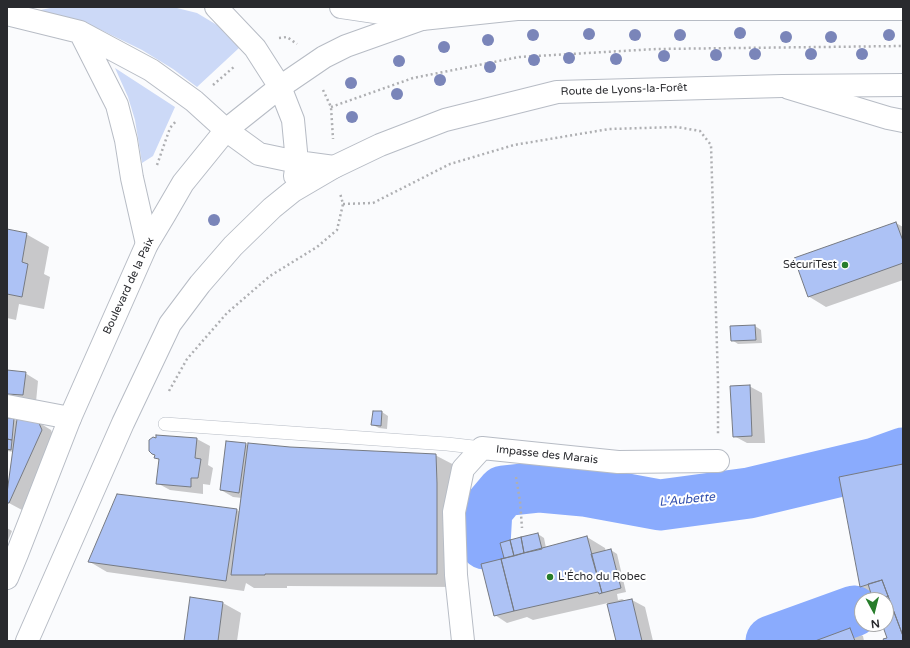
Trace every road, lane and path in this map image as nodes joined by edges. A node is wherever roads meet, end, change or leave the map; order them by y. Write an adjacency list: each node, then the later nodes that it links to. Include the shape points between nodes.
1 (216, 7): 10 (main road, via 255,48)
2 (341, 7): 5 (main road)
3 (903, 8): 5 (main road, via 517,9)
4 (7, 14): 6 (main road)
5 (422, 19): 10 (main road, Boulevard de la Paix, via 335,51)
6 (80, 32): 13 (main road, via 151,70); 18 (main road, via 117,105)
7 (903, 46): 11 (path, via 656,49 518,57 413,78)
8 (903, 85): 9 (main road, Route de Lyons-la-Forêt)
9 (782, 86): 12 (main road); 15 (main road, Route de Lyons-la-Forêt, via 557,92 445,120 380,145)
10 (280, 87): 13 (main road, Boulevard de la Paix); 14 (main road, via 293,120)
11 (331, 107)
12 (903, 121)
13 (226, 130): 14 (main road, via 259,154); 18 (main road, Boulevard de la Paix, via 183,182)
14 (297, 162): 15 (main road); 16 (main road)
15 (334, 167): 16 (main road)
16 (293, 191): 27 (main road, via 233,246 170,324 123,423)
17 (343, 204): 23 (path, via 373,203 450,164 514,145 609,129 677,127 700,130 711,145)
18 (147, 244): 20 (main road, Boulevard de la Paix)
19 (7, 406): 20 (main road)
20 (70, 418): 26 (main road, Boulevard de la Paix)
21 (165, 424): 22 (lane)
22 (482, 448): 23 (main road, Impasse des Marais, via 618,462); 28 (main road, Impasse des Marais, via 463,469 454,512 456,575)
23 (718, 461)
24 (516, 474): 25 (path)
25 (522, 528)
26 (7, 578)
27 (27, 641)
28 (463, 641)

